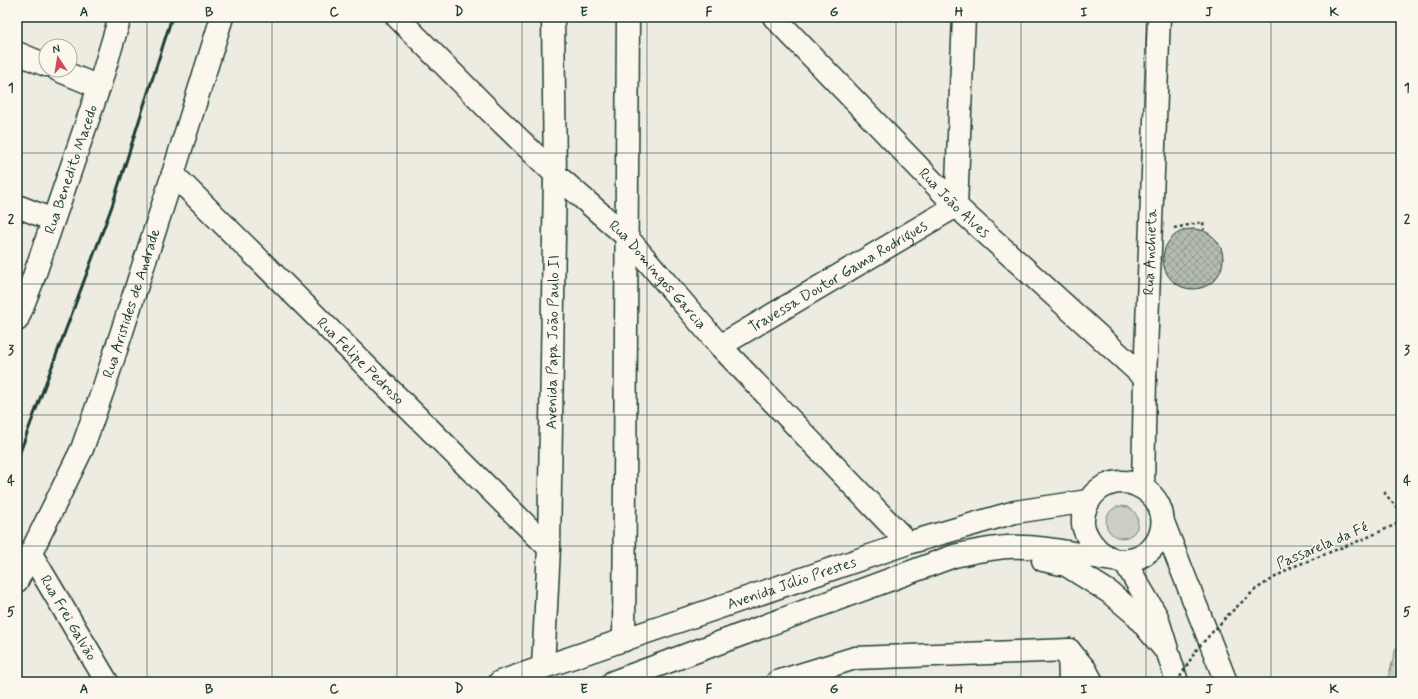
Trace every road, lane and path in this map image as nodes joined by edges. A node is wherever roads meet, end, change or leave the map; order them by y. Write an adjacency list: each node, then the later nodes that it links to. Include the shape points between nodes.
1 (120, 17): 12 (street, Rua Benedito Macedo)
2 (222, 17): 13 (street, Rua Aristides de Andrade)
3 (397, 17): 14 (street, Rua Domingos Garcia)
4 (553, 17): 14 (street, Avenida Papa João Paulo II)
5 (628, 17): 19 (street)
6 (774, 17): 16 (street, Rua João Alves)
7 (964, 17): 16 (street)
8 (1159, 17): 20 (street, Rua Anchieta)
9 (17, 53): 10 (street)
10 (38, 62)
11 (77, 78): 12 (street)
12 (99, 87): 17 (street, Rua Benedito Macedo)
13 (173, 174): 31 (street, Rua Felipe Pedroso); 32 (street, Rua Aristides de Andrade, via 82,449)
14 (555, 174): 19 (street, Rua Domingos Garcia); 31 (street, Avenida Papa João Paulo II)
15 (17, 206): 17 (street)
16 (956, 206): 22 (street, Travessa Doutor Gama Rodrigues); 23 (street, Rua João Alves)
17 (53, 220): 21 (street, Rua Benedito Macedo)
18 (1204, 230): 20 (path, via 1203,222 1178,226)
19 (626, 236): 22 (street, Rua Domingos Garcia); 36 (street)
20 (1150, 238): 23 (street, Rua Anchieta)
21 (17, 320)
22 (720, 346): 30 (street, Rua Domingos Garcia)
23 (1145, 378): 24 (street, Rua Anchieta)
24 (1143, 488): 26 (street, via 1132,483 1119,482 1107,485); 28 (street, via 1154,497 1160,509)
25 (1384, 492): 27 (path, via 1395,506)
26 (1088, 501): 30 (street, Avenida Júlio Prestes, via 1015,512); 34 (street, via 1084,524 1089,539 1096,549)
27 (1401, 508)
28 (1162, 522): 34 (street, via 1161,534 1147,554 1136,559); 48 (street)
29 (1401, 522): 47 (path, Passarela da Fé, bridge, via 1290,568 1256,589 1197,649)
30 (908, 543): 36 (street, Avenida Júlio Prestes)
31 (549, 548): 39 (street, Avenida Papa João Paulo II)
32 (31, 554): 35 (street, Rua Aristides de Andrade); 41 (street, Rua Frei Galvão)
33 (954, 556): 34 (street, Avenida Júlio Prestes, via 990,548 1025,546); 38 (street, via 1032,558 1066,565 1109,592 1134,613); 40 (street, Avenida Júlio Prestes)
34 (1119, 561): 38 (street, via 1157,618)
35 (17, 581)
36 (633, 637): 39 (street, Avenida Júlio Prestes); 40 (street)
37 (1069, 650): 44 (street, via 854,658); 45 (street); 46 (street)
38 (1166, 651): 47 (street)
39 (543, 667): 42 (street, Avenida Júlio Prestes)
40 (654, 667): 43 (street, Avenida Júlio Prestes)
41 (107, 682)
42 (500, 682)
43 (613, 682)
44 (777, 682)
45 (1070, 682)
46 (1092, 682)
47 (1177, 682)
48 (1226, 682)

